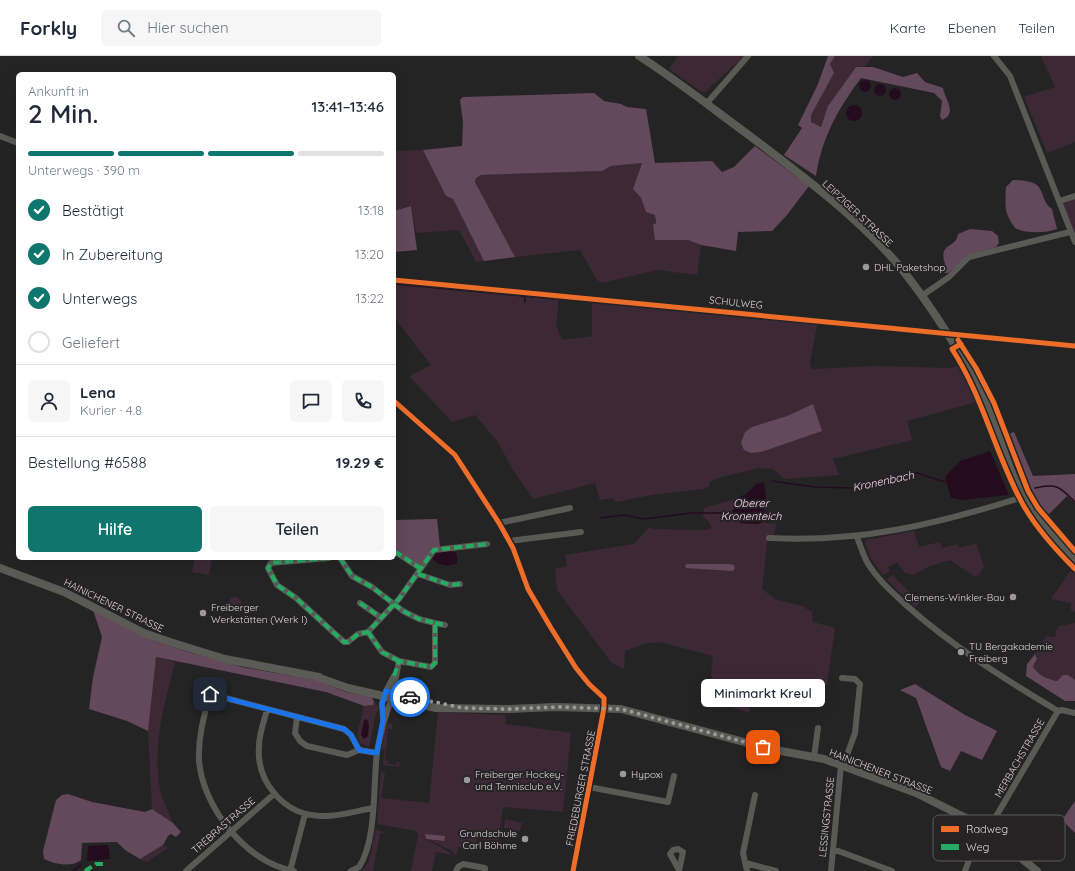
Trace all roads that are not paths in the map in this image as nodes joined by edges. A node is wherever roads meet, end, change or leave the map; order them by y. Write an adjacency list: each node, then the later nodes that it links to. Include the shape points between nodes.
1 (639, 56): 4 (main road, LEIPZIGER STRASSE)
2 (748, 56): 4 (street)
3 (994, 56): 8 (street, via 1010,76)
4 (707, 103): 12 (main road, LEIPZIGER STRASSE, via 802,175 874,238)
5 (0, 136): 6 (street)
6 (16, 142)
7 (1075, 196): 8 (street)
8 (1059, 201): 9 (street)
9 (1070, 232): 10 (street); 12 (street, via 969,257 949,277)
10 (1075, 242)
11 (396, 280): 13 (street, SCHULWEG)
12 (923, 295): 13 (main road, LEIPZIGER STRASSE)
13 (946, 333): 14 (street, SCHULWEG); 16 (main road, LEIPZIGER STRASSE, via 969,368 987,404)
14 (1075, 346)
15 (396, 403): 18 (street, via 455,455)
16 (1023, 497): 20 (street, via 939,522); 27 (main road, LEIPZIGER STRASSE, via 1044,528)
17 (570, 508): 18 (street)
18 (499, 523): 22 (street)
19 (581, 532): 22 (street)
20 (857, 537): 21 (street); 42 (street, via 872,569 896,596 922,619)
21 (769, 538)
22 (509, 542): 40 (street, via 528,589 576,668 604,698)
23 (487, 544): 29 (street, via 434,550)
24 (396, 553): 29 (street)
25 (306, 560): 36 (street, via 271,563 268,568 277,585 296,598 341,641 348,642 358,634)
26 (341, 560): 32 (street, via 352,576)
27 (1075, 560)
28 (0, 568): 39 (main road, HAINICHENER STRASSE, via 64,592 144,633 170,642 225,659)
29 (419, 571): 30 (street, via 450,585); 32 (street)
30 (460, 584)
31 (360, 603): 33 (street)
32 (394, 604): 33 (street); 34 (street, via 419,619)
33 (380, 617): 36 (street)
34 (435, 624): 35 (street); 37 (street, via 436,659 431,667)
35 (446, 625)
36 (368, 632): 37 (street, via 382,652)
37 (399, 661): 39 (street)
38 (842, 678): 49 (street, LESSINGSTRASSE, via 855,679 860,684 855,734)
39 (389, 694): 40 (main road, HAINICHENER STRASSE, via 463,708); 47 (street)
40 (604, 708): 48 (main road, HAINICHENER STRASSE, via 631,711 763,747); 51 (street, FRIEDEBURGER STRASSE)
41 (267, 710): 44 (street); 52 (street, via 259,755 263,775); 58 (street, via 210,694 200,733 200,770 213,805)
42 (1058, 712): 43 (street, via 1062,710); 57 (street, MERBACHSTRASSE)
43 (1075, 713)
44 (297, 717): 46 (street, via 348,731); 46 (street, via 295,733 307,746 347,755)
45 (818, 728): 48 (street)
46 (359, 750): 47 (street)
47 (377, 753): 54 (street)
48 (814, 757): 49 (main road, HAINICHENER STRASSE)
49 (842, 765): 56 (main road, HAINICHENER STRASSE, via 916,793); 59 (street, LESSINGSTRASSE)
50 (674, 776): 51 (street, FRIEDEBURGER STRASSE, via 668,802)
51 (589, 787): 68 (street, FRIEDEBURGER STRASSE)
52 (274, 794): 55 (street, via 288,806); 58 (street, TREBRASTRASSE)
53 (755, 795): 62 (street, via 743,854)
54 (373, 808): 55 (street, via 329,816); 65 (street, via 364,857 359,867)
55 (305, 814): 64 (street)
56 (959, 815)
57 (993, 815)
58 (231, 832): 63 (street, TREBRASTRASSE); 64 (street, via 262,857)
59 (833, 849): 71 (street, LESSINGSTRASSE); 72 (street)
60 (970, 861): 73 (street, MERBACHSTRASSE)
61 (1025, 861): 74 (main road, HAINICHENER STRASSE)
62 (746, 863): 69 (street); 70 (street)
63 (186, 871)
64 (291, 871)
65 (351, 871)
66 (456, 871): 67 (street, via 458,866 463,864 485,868)
67 (485, 871)
68 (573, 871)
69 (747, 871)
70 (776, 871)
71 (831, 871)
72 (892, 871)
73 (965, 871)
74 (1037, 871)

